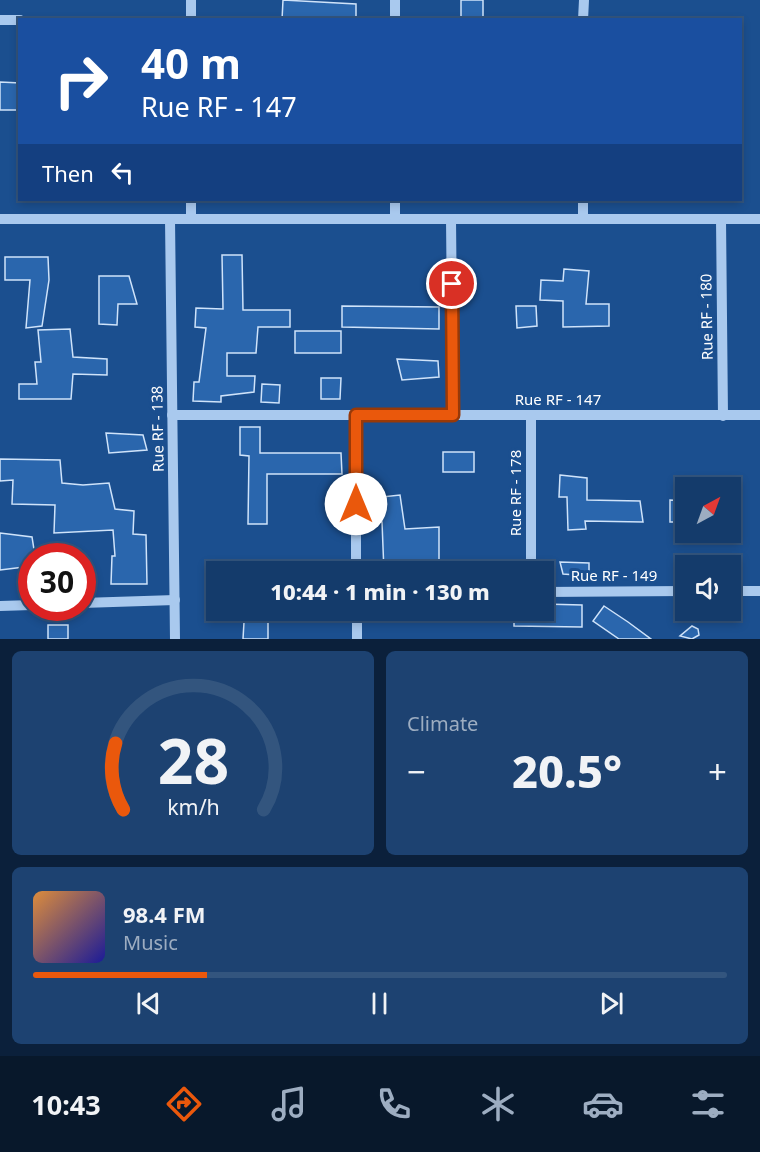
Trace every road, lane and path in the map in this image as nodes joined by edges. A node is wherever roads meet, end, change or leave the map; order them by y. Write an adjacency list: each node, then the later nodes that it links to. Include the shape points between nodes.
1 (191, 0): 4 (street)
2 (395, 0): 5 (street)
3 (584, 0): 6 (street)
4 (191, 18)
5 (395, 18)
6 (584, 18)
7 (0, 20): 8 (street)
8 (18, 20)
9 (191, 201): 14 (street)
10 (395, 201): 15 (street)
11 (583, 201): 17 (street)
12 (0, 219): 13 (street)
13 (170, 219): 14 (street); 20 (street, Rue RF - 138)
14 (191, 219): 15 (street)
15 (395, 219): 16 (street)
16 (451, 219): 17 (street); 22 (street)
17 (583, 219): 18 (street)
18 (721, 219): 19 (street); 24 (street, Rue RF - 180)
19 (760, 219)
20 (172, 415): 21 (street, Rue RF - 147); 32 (street, Rue RF - 138)
21 (356, 415): 22 (street, Rue RF - 147); 26 (street)
22 (453, 415): 23 (street, Rue RF - 147)
23 (531, 415): 24 (street, Rue RF - 147); 27 (street, Rue RF - 178)
24 (723, 416): 25 (street, Rue RF - 147)
25 (760, 416)
26 (356, 561)
27 (531, 561)
28 (554, 591): 29 (street, Rue RF - 149)
29 (675, 591)
30 (741, 591): 31 (street)
31 (760, 591)
32 (175, 600): 33 (street); 37 (street, Rue RF - 138)
33 (96, 603)
34 (18, 605): 35 (street)
35 (0, 606)
36 (357, 621): 38 (street)
37 (175, 639)
38 (357, 639)

